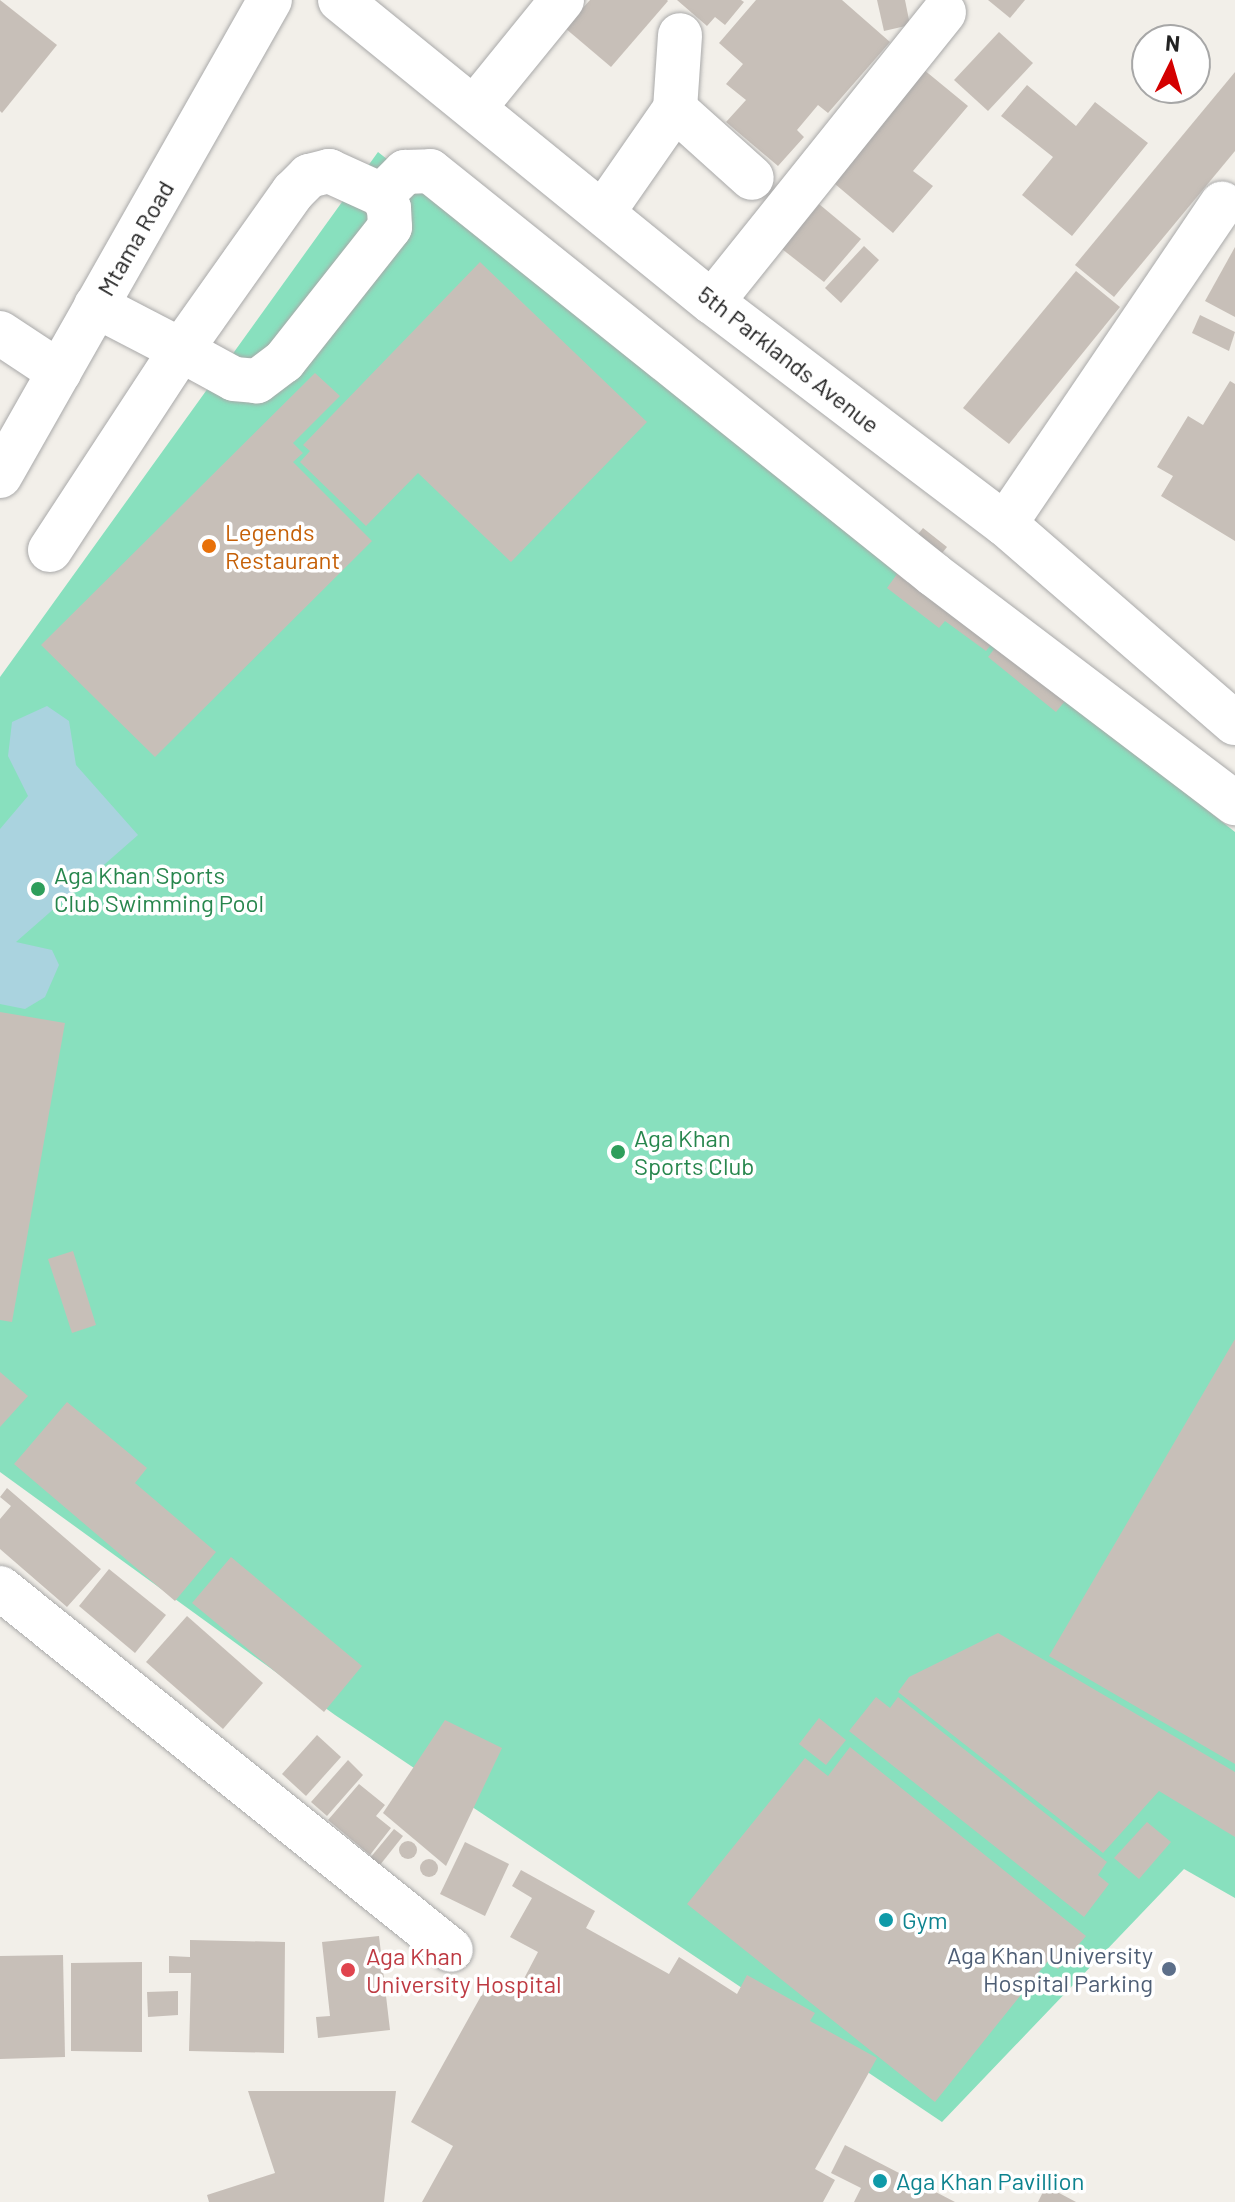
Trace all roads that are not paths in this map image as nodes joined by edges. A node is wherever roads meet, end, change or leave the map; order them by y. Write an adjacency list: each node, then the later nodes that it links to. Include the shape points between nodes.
1 (270, 0): 13 (street, Mtama Road)
2 (340, 0): 6 (street, 5th Parklands Avenue)
3 (562, 0): 6 (street)
4 (944, 12): 12 (street)
5 (680, 35): 7 (street)
6 (475, 107): 11 (street, 5th Parklands Avenue)
7 (675, 109): 8 (street); 11 (street)
8 (752, 178)
9 (382, 195): 15 (street, via 329,171 309,176); 15 (street, via 390,227 266,377 234,379); 21 (street, via 405,172 430,171 933,574)
10 (1222, 204): 18 (street)
11 (604, 211): 12 (street, 5th Parklands Avenue)
12 (712, 302): 18 (street, 5th Parklands Avenue)
13 (96, 306): 15 (street); 16 (street, Mtama Road)
14 (0, 333): 16 (street)
15 (181, 350): 19 (street)
16 (59, 372): 17 (street, Mtama Road)
17 (0, 476)
18 (1005, 524): 20 (street, 5th Parklands Avenue)
19 (50, 550)
20 (1235, 723)
21 (1235, 803)
22 (0, 1588): 23 (street)
23 (451, 1950)

